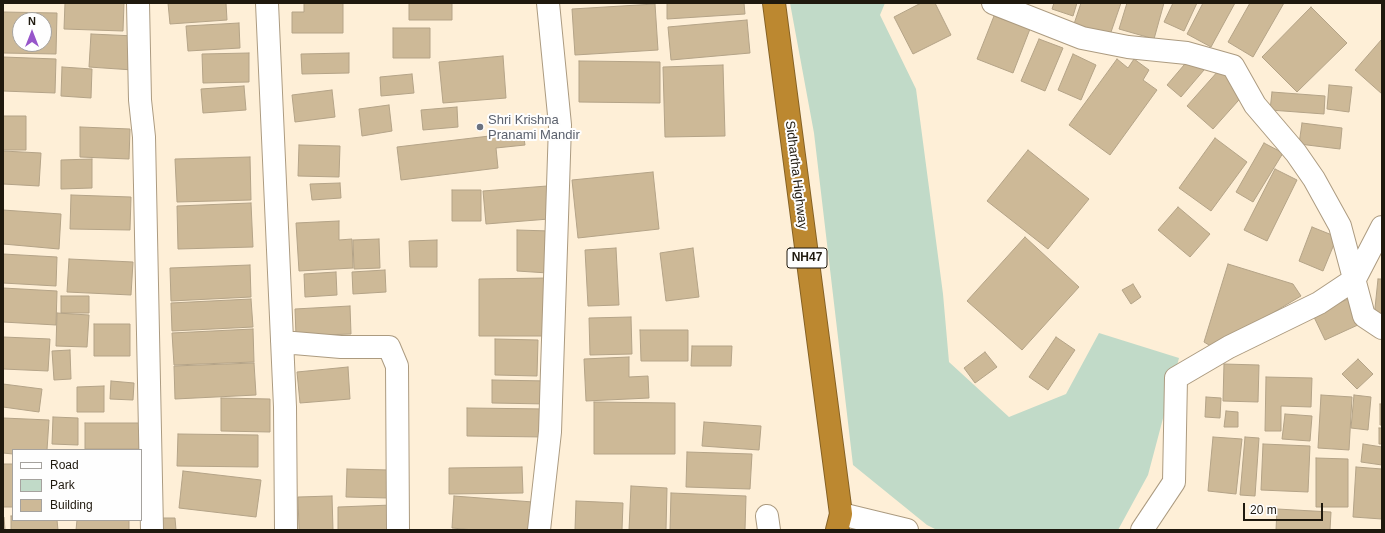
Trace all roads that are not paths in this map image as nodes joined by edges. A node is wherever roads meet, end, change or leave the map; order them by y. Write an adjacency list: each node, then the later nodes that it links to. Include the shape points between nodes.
1 (138, 3): 12 (street, via 140,100 144,137)
2 (267, 3): 9 (street)
3 (548, 3): 15 (street, via 560,125 550,432)
4 (774, 3): 10 (highway, Sidhartha Highway / NH47)
5 (993, 3): 7 (street, via 1082,38 1128,47 1187,53 1233,66 1255,105 1296,153 1314,179 1340,226)
6 (1382, 227): 7 (street)
7 (1355, 279): 8 (street, via 1364,316); 16 (street, via 1319,303 1176,378 1174,482)
8 (1382, 328)
9 (282, 342): 13 (street); 14 (street, via 341,347 389,347 397,366)
10 (843, 525): 11 (street)
11 (899, 529)
12 (152, 530)
13 (286, 530)
14 (398, 530)
15 (539, 530)
16 (1142, 530)

